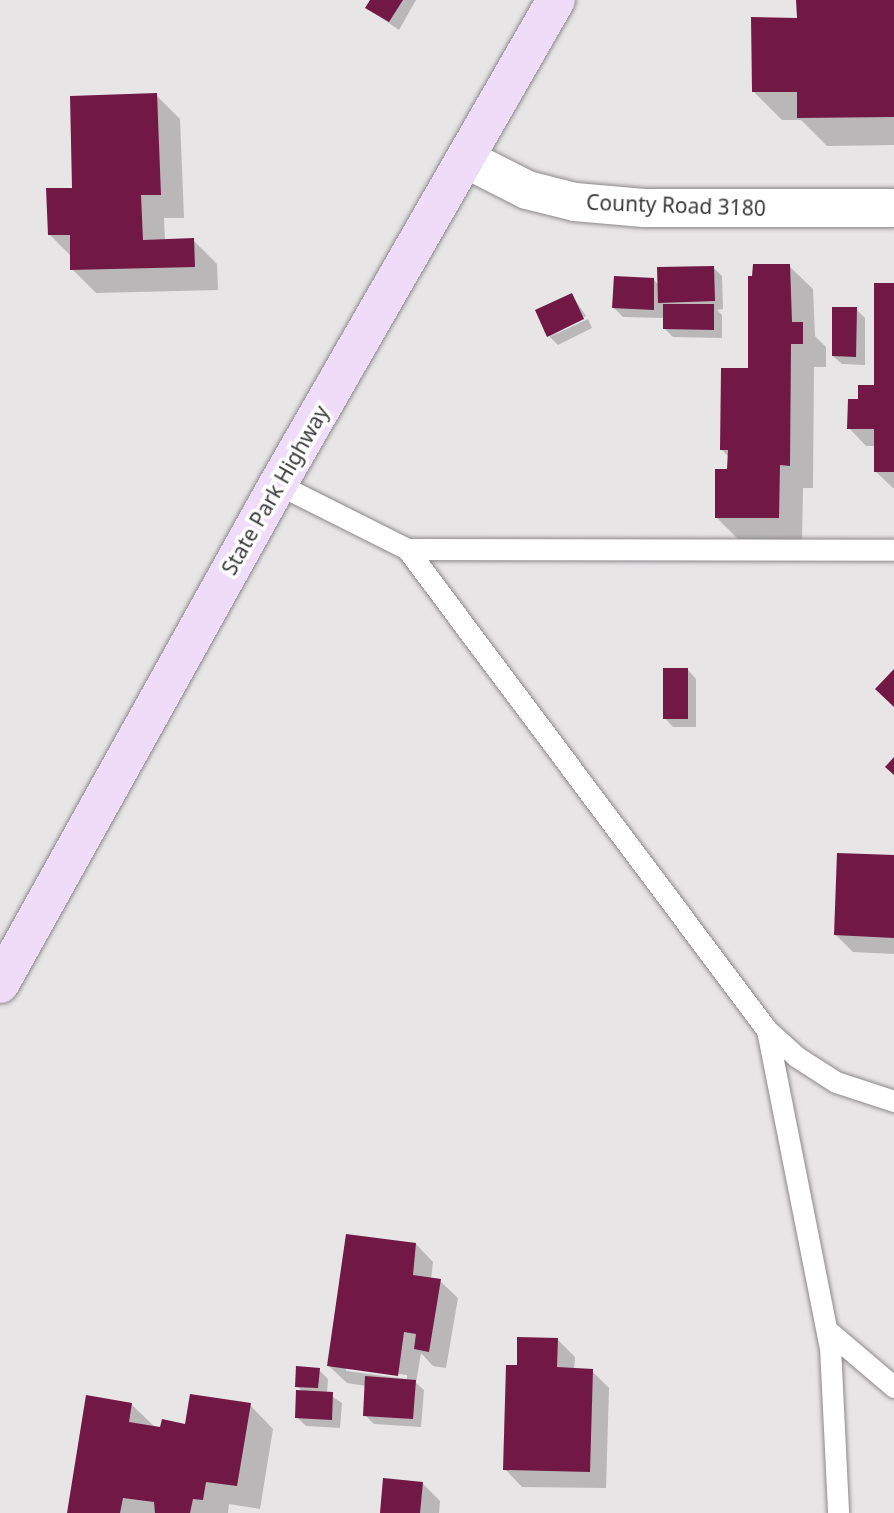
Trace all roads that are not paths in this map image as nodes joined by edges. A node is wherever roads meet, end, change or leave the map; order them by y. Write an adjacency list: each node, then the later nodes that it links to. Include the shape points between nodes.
1 (556, 0): 2 (main road, State Park Highway)
2 (466, 159): 3 (street, County Road 3180, via 527,190 575,202 644,208); 4 (main road, State Park Highway)
3 (894, 208)
4 (278, 484): 5 (lane); 7 (main road, State Park Highway)
5 (407, 549): 6 (lane); 8 (lane)
6 (894, 551)
7 (0, 984)
8 (768, 1030): 9 (lane, via 797,1057 836,1082); 10 (lane)
9 (894, 1101)
10 (827, 1330): 11 (lane); 12 (lane)
11 (894, 1387)
12 (838, 1513)

